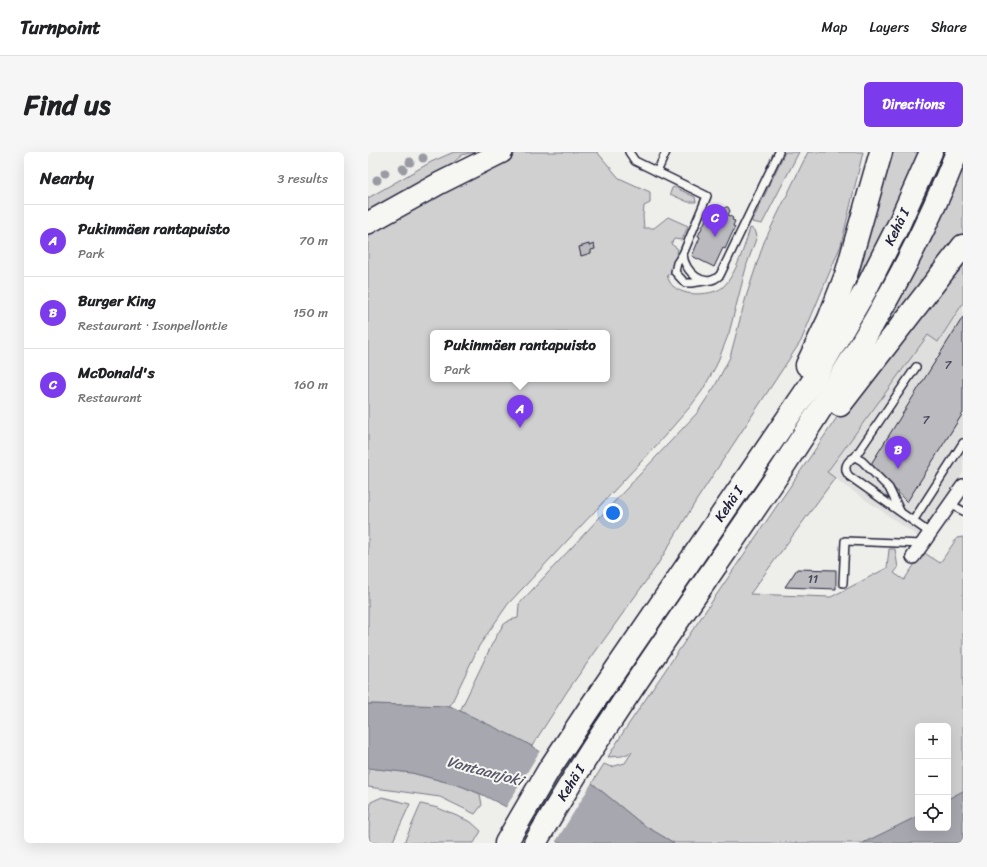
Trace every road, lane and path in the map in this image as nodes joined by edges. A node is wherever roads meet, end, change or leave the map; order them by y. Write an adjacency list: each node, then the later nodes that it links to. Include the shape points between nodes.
1 (502, 152): 9 (main road)
2 (629, 152): 8 (lane, via 635,161)
3 (666, 152): 8 (lane)
4 (779, 152): 12 (lane, via 720,275 716,279)
5 (881, 152): 17 (highway, via 846,275 829,319)
6 (931, 152): 17 (highway, Kehä I, via 865,291 813,381)
7 (957, 152): 22 (highway, Kehä I, via 913,253 882,311 830,396)
8 (656, 172): 11 (lane, via 707,196)
9 (368, 223)
10 (963, 246): 22 (highway, via 860,377 781,488)
11 (683, 254): 12 (lane, via 684,263 694,275); 12 (lane, via 675,272 685,283)
12 (704, 281)
13 (916, 367): 15 (lane)
14 (963, 443): 21 (lane)
15 (855, 457): 20 (lane, via 889,488); 20 (lane, via 845,468 849,476)
16 (963, 486): 18 (street)
17 (740, 489): 27 (highway, Kehä I, via 548,771)
18 (950, 504): 19 (lane); 23 (street)
19 (963, 511)
20 (900, 512): 21 (lane)
21 (913, 521): 23 (lane)
22 (740, 531): 28 (highway, Kehä I, via 609,722)
23 (930, 532): 24 (street)
24 (923, 544): 25 (street); 26 (lane, via 845,542)
25 (913, 557)
26 (843, 583)
27 (506, 843)
28 (535, 843)

